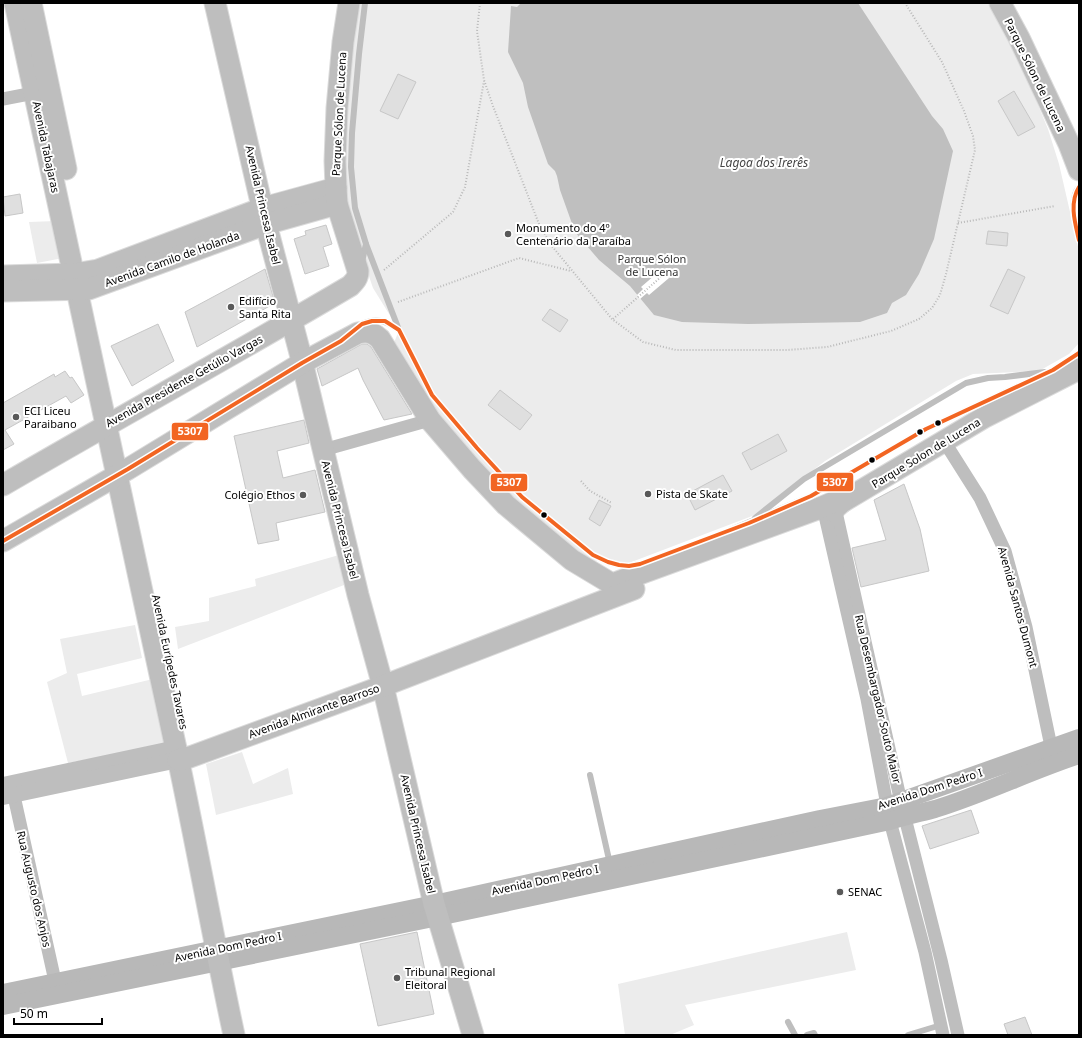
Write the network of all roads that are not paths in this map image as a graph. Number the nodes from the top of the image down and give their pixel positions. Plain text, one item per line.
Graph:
1 (15, 3) edge
2 (31, 3) edge
3 (215, 3) edge
4 (349, 3) edge
5 (365, 3) edge
6 (1000, 3) edge
7 (34, 94) junction
8 (3, 99) edge
9 (1079, 170) edge
10 (1079, 188) edge
11 (344, 202) junction
12 (265, 216) junction
13 (1079, 240) edge
14 (366, 244) junction
15 (358, 271) junction
16 (3, 276) edge
17 (82, 281) junction
18 (3, 290) edge
19 (291, 321) junction
20 (399, 330) junction
21 (341, 341) junction
22 (302, 363) junction
23 (1078, 366) edge
24 (1053, 370) junction
25 (430, 420) junction
26 (112, 422) junction
27 (944, 441) junction
28 (323, 450) junction
29 (122, 472) junction
30 (3, 485) edge
31 (832, 507) junction
32 (749, 523) junction
33 (3, 541) edge
34 (614, 590) junction
35 (381, 680) junction
36 (1079, 738) edge
37 (183, 753) junction
38 (1052, 755) junction
39 (1079, 755) edge
40 (590, 775) dead end
41 (8, 790) edge
42 (895, 811) junction
43 (610, 865) junction
44 (436, 910) junction
45 (223, 954) junction
46 (56, 988) junction
47 (3, 993) edge
48 (3, 1006) edge
49 (788, 1022) dead end
50 (942, 1030) edge
51 (234, 1035) edge
52 (248, 1035) edge
53 (473, 1035) edge
54 (795, 1035) edge
55 (807, 1035) edge
56 (815, 1035) edge
57 (908, 1035) edge
58 (958, 1035) edge

1 - 7 main road, Avenida Tabajaras
2 - 17 main road, Avenida Tabajaras
3 - 12 main road, Avenida Princesa Isabel
4 - 11 main road, Parque Sólon de Lucena
5 - 11 lane
6 - 9 main road, Parque Sólon de Lucena
7 - 8 street
7 - 17 main road, Avenida Tabajaras
10 - 13 lane
11 - 12 main road, Avenida Camilo de Holanda
11 - 14 lane
11 - 15 main road, Parque Sólon de Lucena
12 - 17 main road, Avenida Camilo de Holanda
12 - 19 main road, Avenida Princesa Isabel
14 - 15 lane
14 - 20 lane
15 - 19 main road, Avenida Presidente Getúlio Vargas
16 - 17 main road, Avenida Camilo de Holanda
17 - 18 main road, Avenida Camilo de Holanda
17 - 26 main road, Avenida Eurípedes Tavares
19 - 22 main road, Avenida Princesa Isabel
19 - 26 main road, Avenida Presidente Getúlio Vargas
20 - 21 lane
20 - 32 lane
21 - 22 main road
21 - 25 main road
22 - 28 main road, Avenida Princesa Isabel
22 - 29 main road
23 - 24 lane
23 - 27 main road, Parque Solon de Lucena
24 - 32 lane
24 - 32 lane
25 - 28 street
25 - 34 main road
26 - 29 main road, Avenida Eurípedes Tavares
26 - 30 main road, Avenida Presidente Getúlio Vargas
27 - 31 main road, Parque Solon de Lucena
27 - 38 street, Avenida Santos Dumont
28 - 35 main road, Avenida Princesa Isabel
29 - 33 main road
29 - 37 main road, Avenida Eurípedes Tavares
31 - 34 main road
31 - 42 street, Rua Desembargador Souto Maior
34 - 35 main road, Avenida Almirante Barroso
35 - 37 main road, Avenida Almirante Barroso
35 - 44 main road, Avenida Princesa Isabel
36 - 38 main road, Avenida Dom Pedro I
37 - 41 street, Avenida Almirante Barroso
37 - 45 main road, Avenida Eurípedes Tavares
38 - 39 main road, Avenida Dom Pedro I
38 - 42 main road, Avenida Dom Pedro I
40 - 43 lane
41 - 46 street, Rua Augusto dos Anjos
42 - 43 main road, Avenida Dom Pedro I
42 - 44 main road, Avenida Dom Pedro I
42 - 50 street, Rua Desembargador Souto Maior
42 - 58 street, Rua Desembargador Souto Maior
43 - 44 main road, Avenida Dom Pedro I
44 - 45 main road, Avenida Dom Pedro I
44 - 53 main road, Avenida Princesa Isabel
45 - 46 main road, Avenida Dom Pedro I
45 - 51 main road, Avenida Eurípedes Tavares
45 - 52 main road, Avenida Eurípedes Tavares
46 - 47 main road, Avenida Dom Pedro I
46 - 48 main road, Avenida Dom Pedro I
49 - 54 lane
50 - 57 lane
55 - 56 lane

